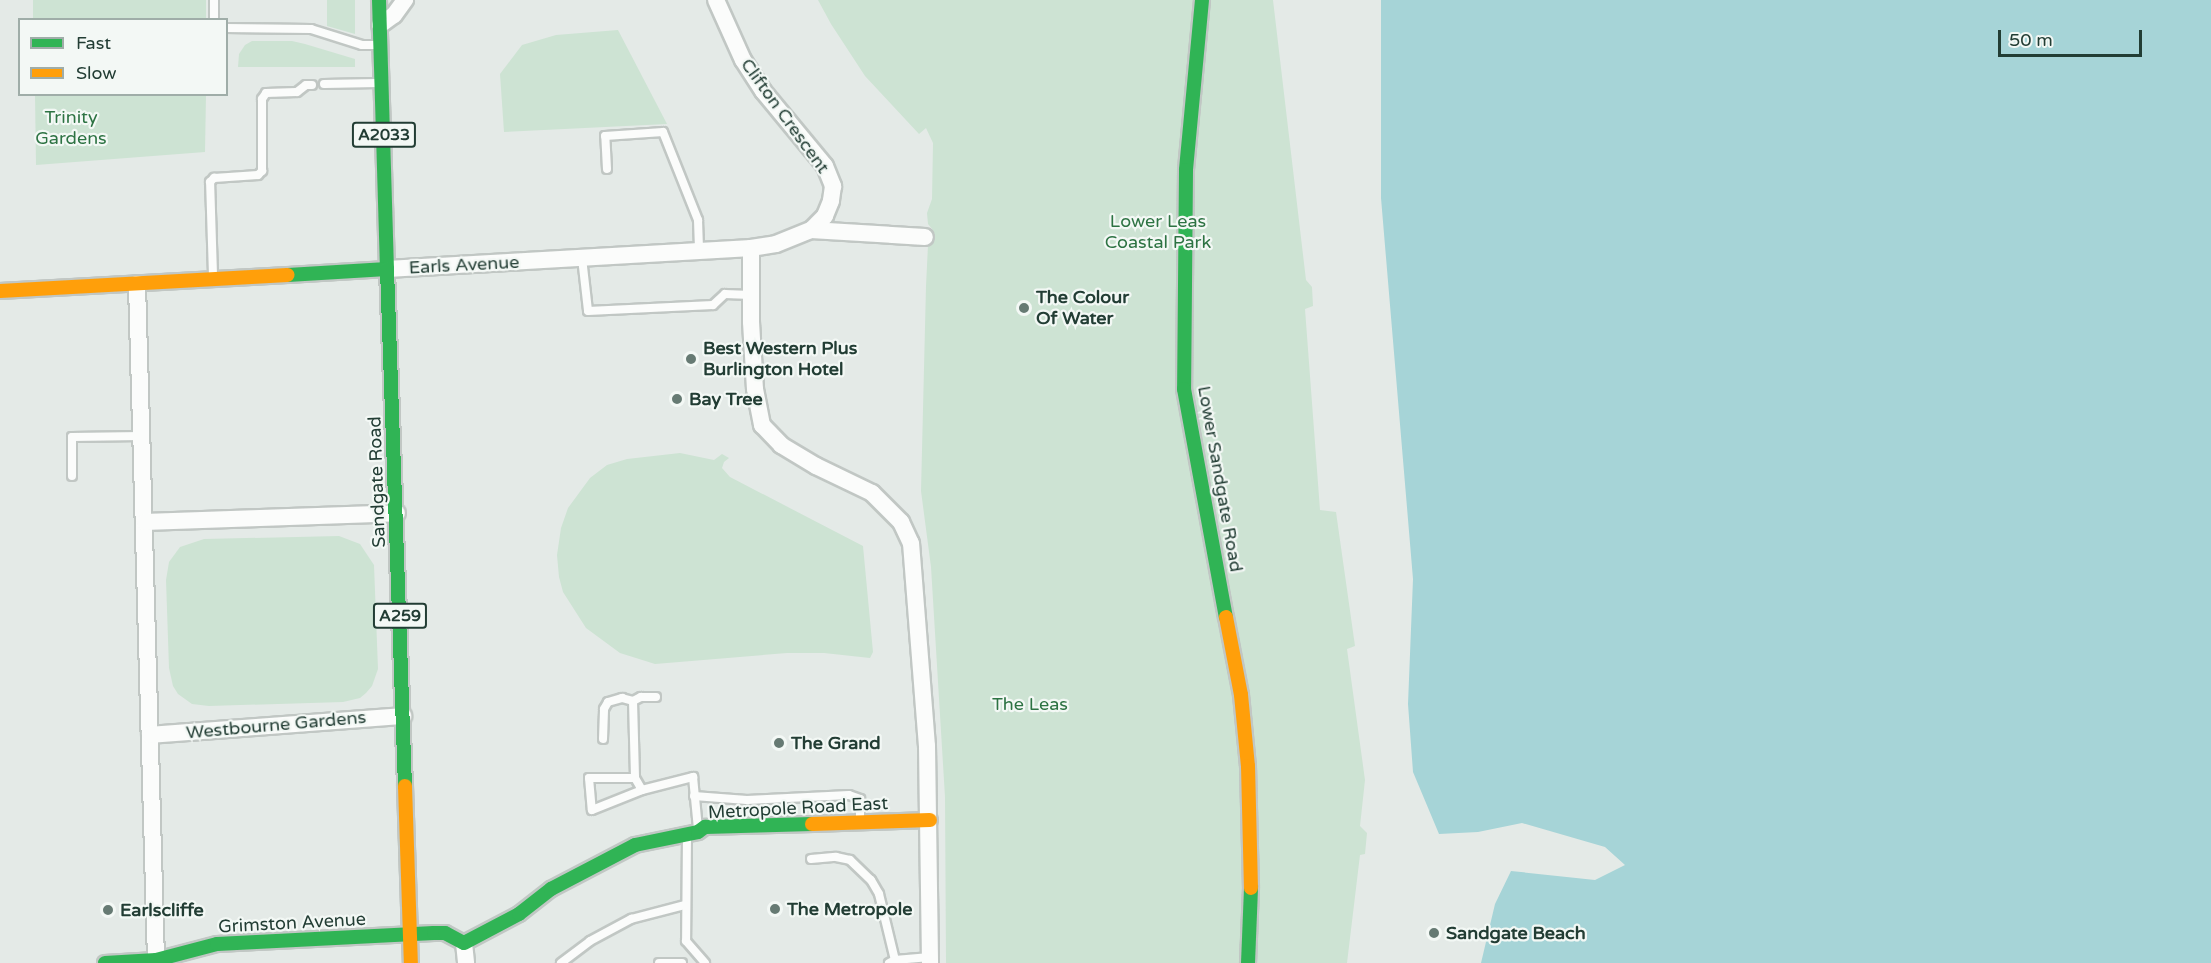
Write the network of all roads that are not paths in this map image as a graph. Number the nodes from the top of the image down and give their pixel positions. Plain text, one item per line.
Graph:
1 (214, 0) edge
2 (380, 0) edge
3 (405, 0) edge
4 (716, 0) edge
5 (1202, 0) edge
6 (214, 18) edge
7 (380, 25) junction
8 (228, 28) edge
9 (381, 45) junction
10 (382, 83) junction
11 (324, 84) dead end
12 (312, 85) dead end
13 (607, 169) dead end
14 (811, 230) junction
15 (925, 237) dead end
16 (752, 248) junction
17 (699, 251) junction
18 (582, 258) junction
19 (387, 269) junction
20 (213, 279) junction
21 (137, 284) junction
22 (0, 291) edge
23 (751, 295) junction
24 (141, 436) junction
25 (72, 476) dead end
26 (397, 513) junction
27 (145, 522) junction
28 (656, 697) dead end
29 (633, 701) junction
30 (403, 716) junction
31 (150, 735) junction
32 (603, 739) dead end
33 (635, 778) junction
34 (642, 790) junction
35 (694, 796) junction
36 (860, 820) junction
37 (930, 820) junction
38 (692, 832) junction
39 (811, 859) dead end
40 (685, 905) junction
41 (410, 934) junction
42 (464, 943) junction
43 (156, 960) junction
44 (930, 960) edge
45 (892, 961) edge
46 (105, 963) edge
47 (411, 963) edge
48 (467, 963) edge
49 (561, 963) edge
50 (658, 963) edge
51 (681, 963) edge
52 (705, 963) edge
53 (1248, 963) edge

1 - 6 lane
2 - 7 main road, Sandgate Road / A2033
3 - 7 street
4 - 14 street, Clifton Crescent
5 - 53 main road, Lower Sandgate Road
7 - 9 main road, Sandgate Road / A2033
8 - 9 lane
9 - 10 main road, Sandgate Road / A2033
10 - 11 lane
10 - 19 main road, Sandgate Road / A2033
12 - 20 lane
13 - 17 lane
14 - 15 street, Earls Avenue
14 - 16 street, Earls Avenue
16 - 17 street, Earls Avenue
16 - 23 street
17 - 18 street, Earls Avenue
18 - 19 street, Earls Avenue
18 - 23 lane
19 - 20 main road, Earls Avenue
19 - 26 main road, Sandgate Road / A259
20 - 21 main road, Earls Avenue
21 - 22 main road, Earls Avenue
21 - 24 street
23 - 37 street
24 - 25 lane
24 - 27 street
26 - 27 street
26 - 30 main road, Sandgate Road / A259
27 - 31 street
28 - 29 lane
29 - 32 lane
29 - 33 lane
30 - 31 street, Westbourne Gardens
30 - 41 main road, Sandgate Road / A259
31 - 43 street
33 - 34 lane
33 - 34 lane
34 - 35 lane
35 - 36 lane
35 - 38 lane
36 - 37 main road, Metropole Road East
36 - 38 main road, Metropole Road East
37 - 44 street
38 - 40 lane
38 - 42 main road, Metropole Road East
39 - 45 lane
40 - 49 lane
40 - 52 lane
41 - 42 main road
41 - 43 main road, Grimston Avenue
41 - 47 main road, Sandgate Road / A259
42 - 48 street
43 - 46 main road, Grimston Avenue
44 - 45 lane
50 - 51 lane

